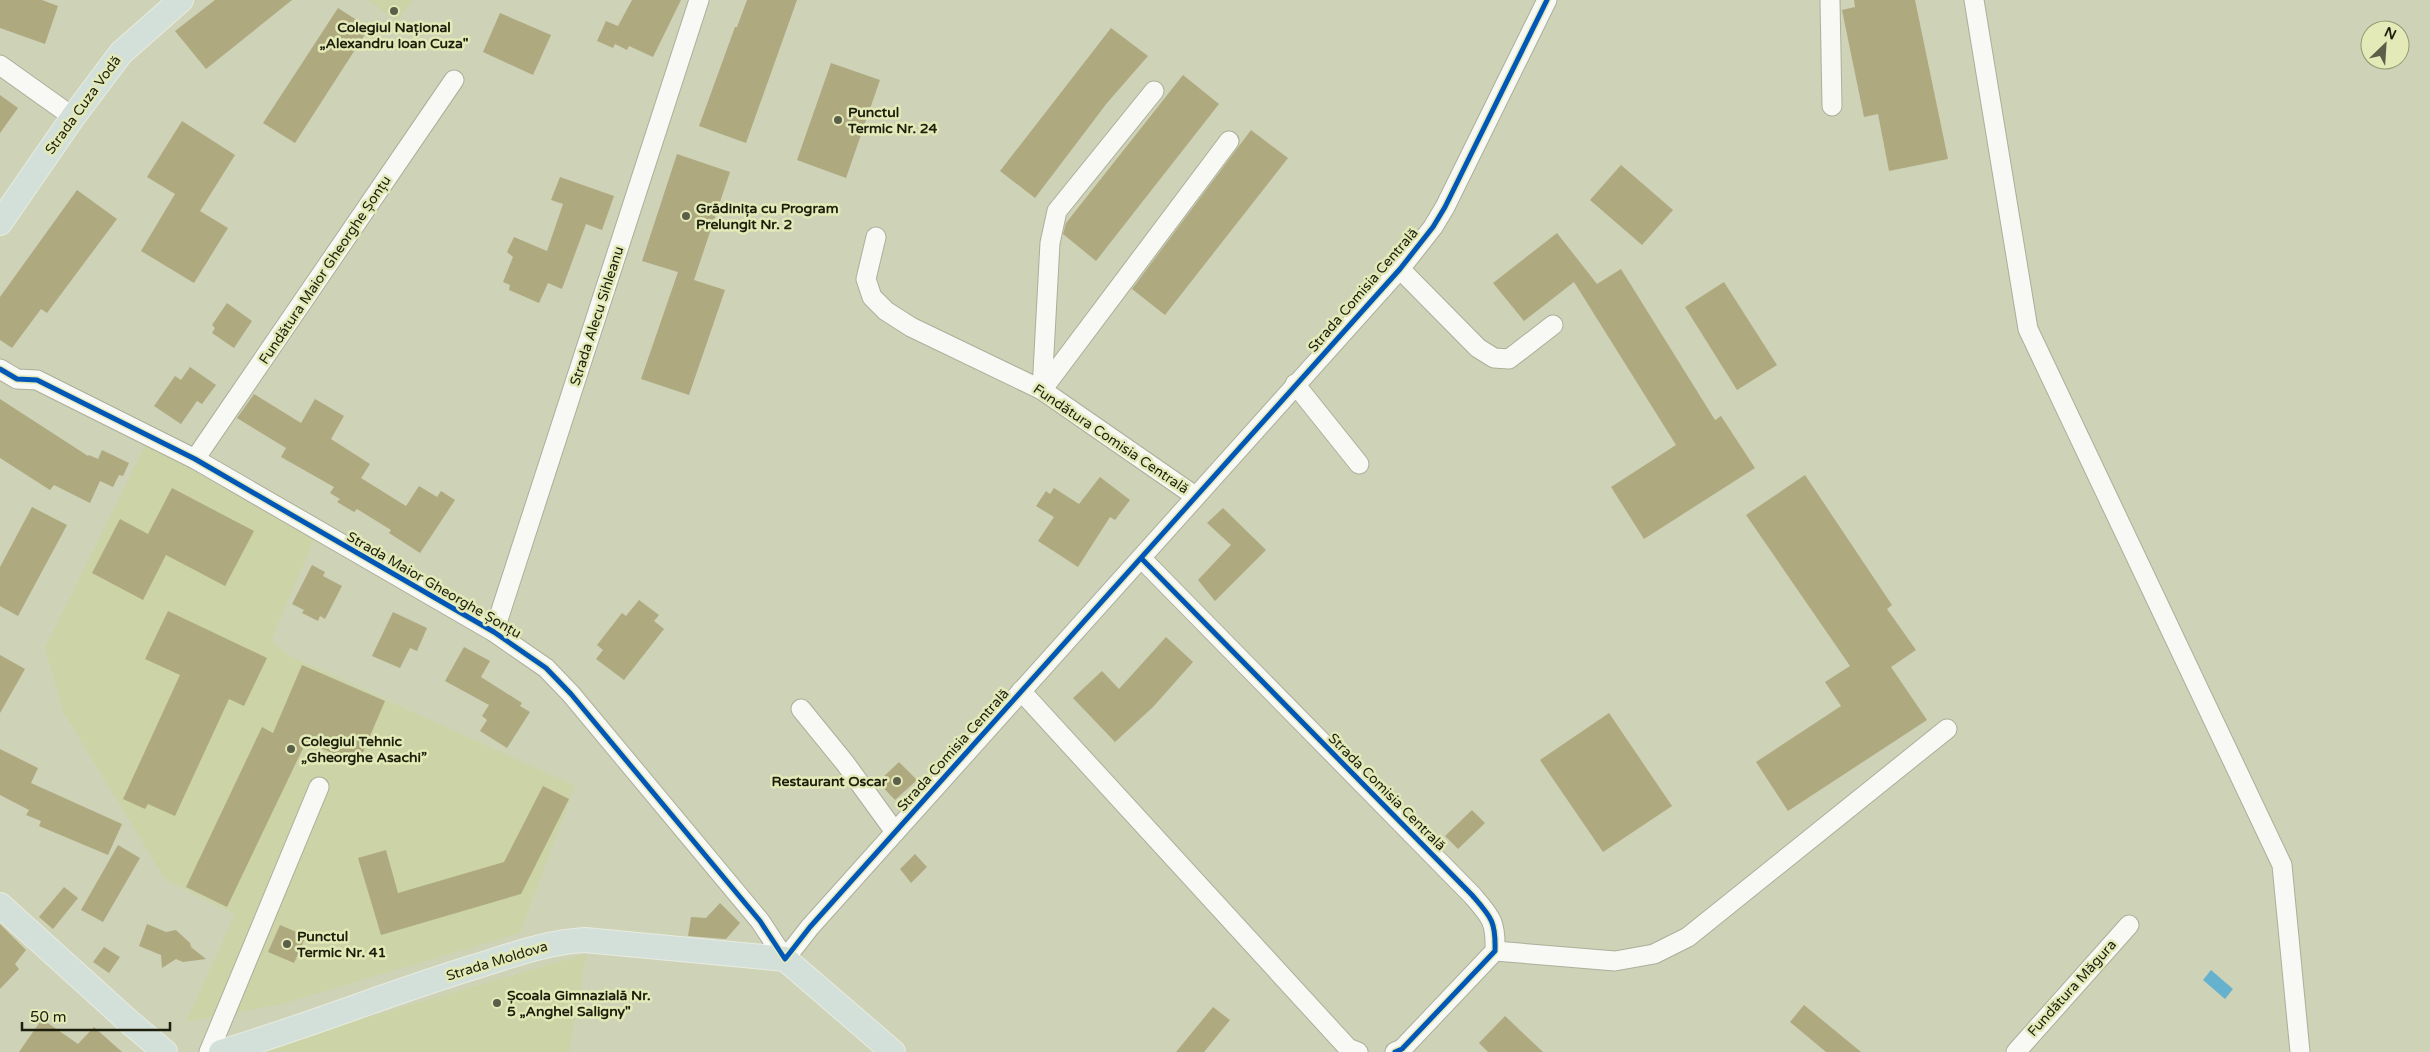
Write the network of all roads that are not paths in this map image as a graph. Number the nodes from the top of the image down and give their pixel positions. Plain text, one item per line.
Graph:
1 (181, 0) edge
2 (699, 0) edge
3 (1830, 0) edge
4 (1974, 0) edge
5 (1543, 1) edge
6 (0, 65) edge
7 (454, 80) dead end
8 (1154, 91) dead end
9 (1832, 106) dead end
10 (73, 117) junction
11 (1229, 141) dead end
12 (0, 223) edge
13 (876, 237) dead end
14 (1400, 269) junction
15 (1553, 326) dead end
16 (0, 369) edge
17 (1295, 384) junction
18 (1042, 390) junction
19 (195, 460) junction
20 (1359, 464) dead end
21 (1195, 496) junction
22 (1142, 559) junction
23 (494, 632) junction
24 (1021, 692) junction
25 (801, 709) dead end
26 (1947, 729) dead end
27 (319, 787) dead end
28 (895, 832) junction
29 (0, 904) edge
30 (2129, 925) dead end
31 (1495, 951) junction
32 (785, 959) junction
33 (166, 1052) edge
34 (209, 1052) edge
35 (221, 1052) edge
36 (893, 1052) edge
37 (1358, 1052) edge
38 (1395, 1052) edge
39 (2016, 1052) edge
40 (2300, 1052) edge

1 - 10 main road, Strada Cuza Vodă
2 - 23 street, Strada Alecu Sihleanu
3 - 9 street
4 - 40 street
5 - 14 street, Strada Comisia Centrală
6 - 10 street
7 - 19 street, Fundătura Maior Gheorghe Șonțu
8 - 18 street
10 - 12 main road, Strada Cuza Vodă
11 - 18 street
13 - 18 street, Fundătura Comisia Centrală
14 - 15 street
14 - 17 street, Strada Comisia Centrală
16 - 19 street, Strada Maior Gheorghe Șonțu
17 - 20 street
17 - 21 street, Strada Comisia Centrală
18 - 21 street, Fundătura Comisia Centrală
19 - 23 street, Strada Maior Gheorghe Șonțu
21 - 22 street, Strada Comisia Centrală
22 - 24 street, Strada Comisia Centrală
22 - 31 street, Strada Comisia Centrală
23 - 32 street, Strada Maior Gheorghe Șonțu
24 - 28 street, Strada Comisia Centrală
24 - 37 street, Strada Comisia Centrală
25 - 28 street
26 - 31 street
27 - 34 street
28 - 32 street, Strada Comisia Centrală
29 - 33 main road
30 - 39 street, Fundătura Măgura
31 - 38 street
32 - 35 main road, Strada Moldova
32 - 36 main road

